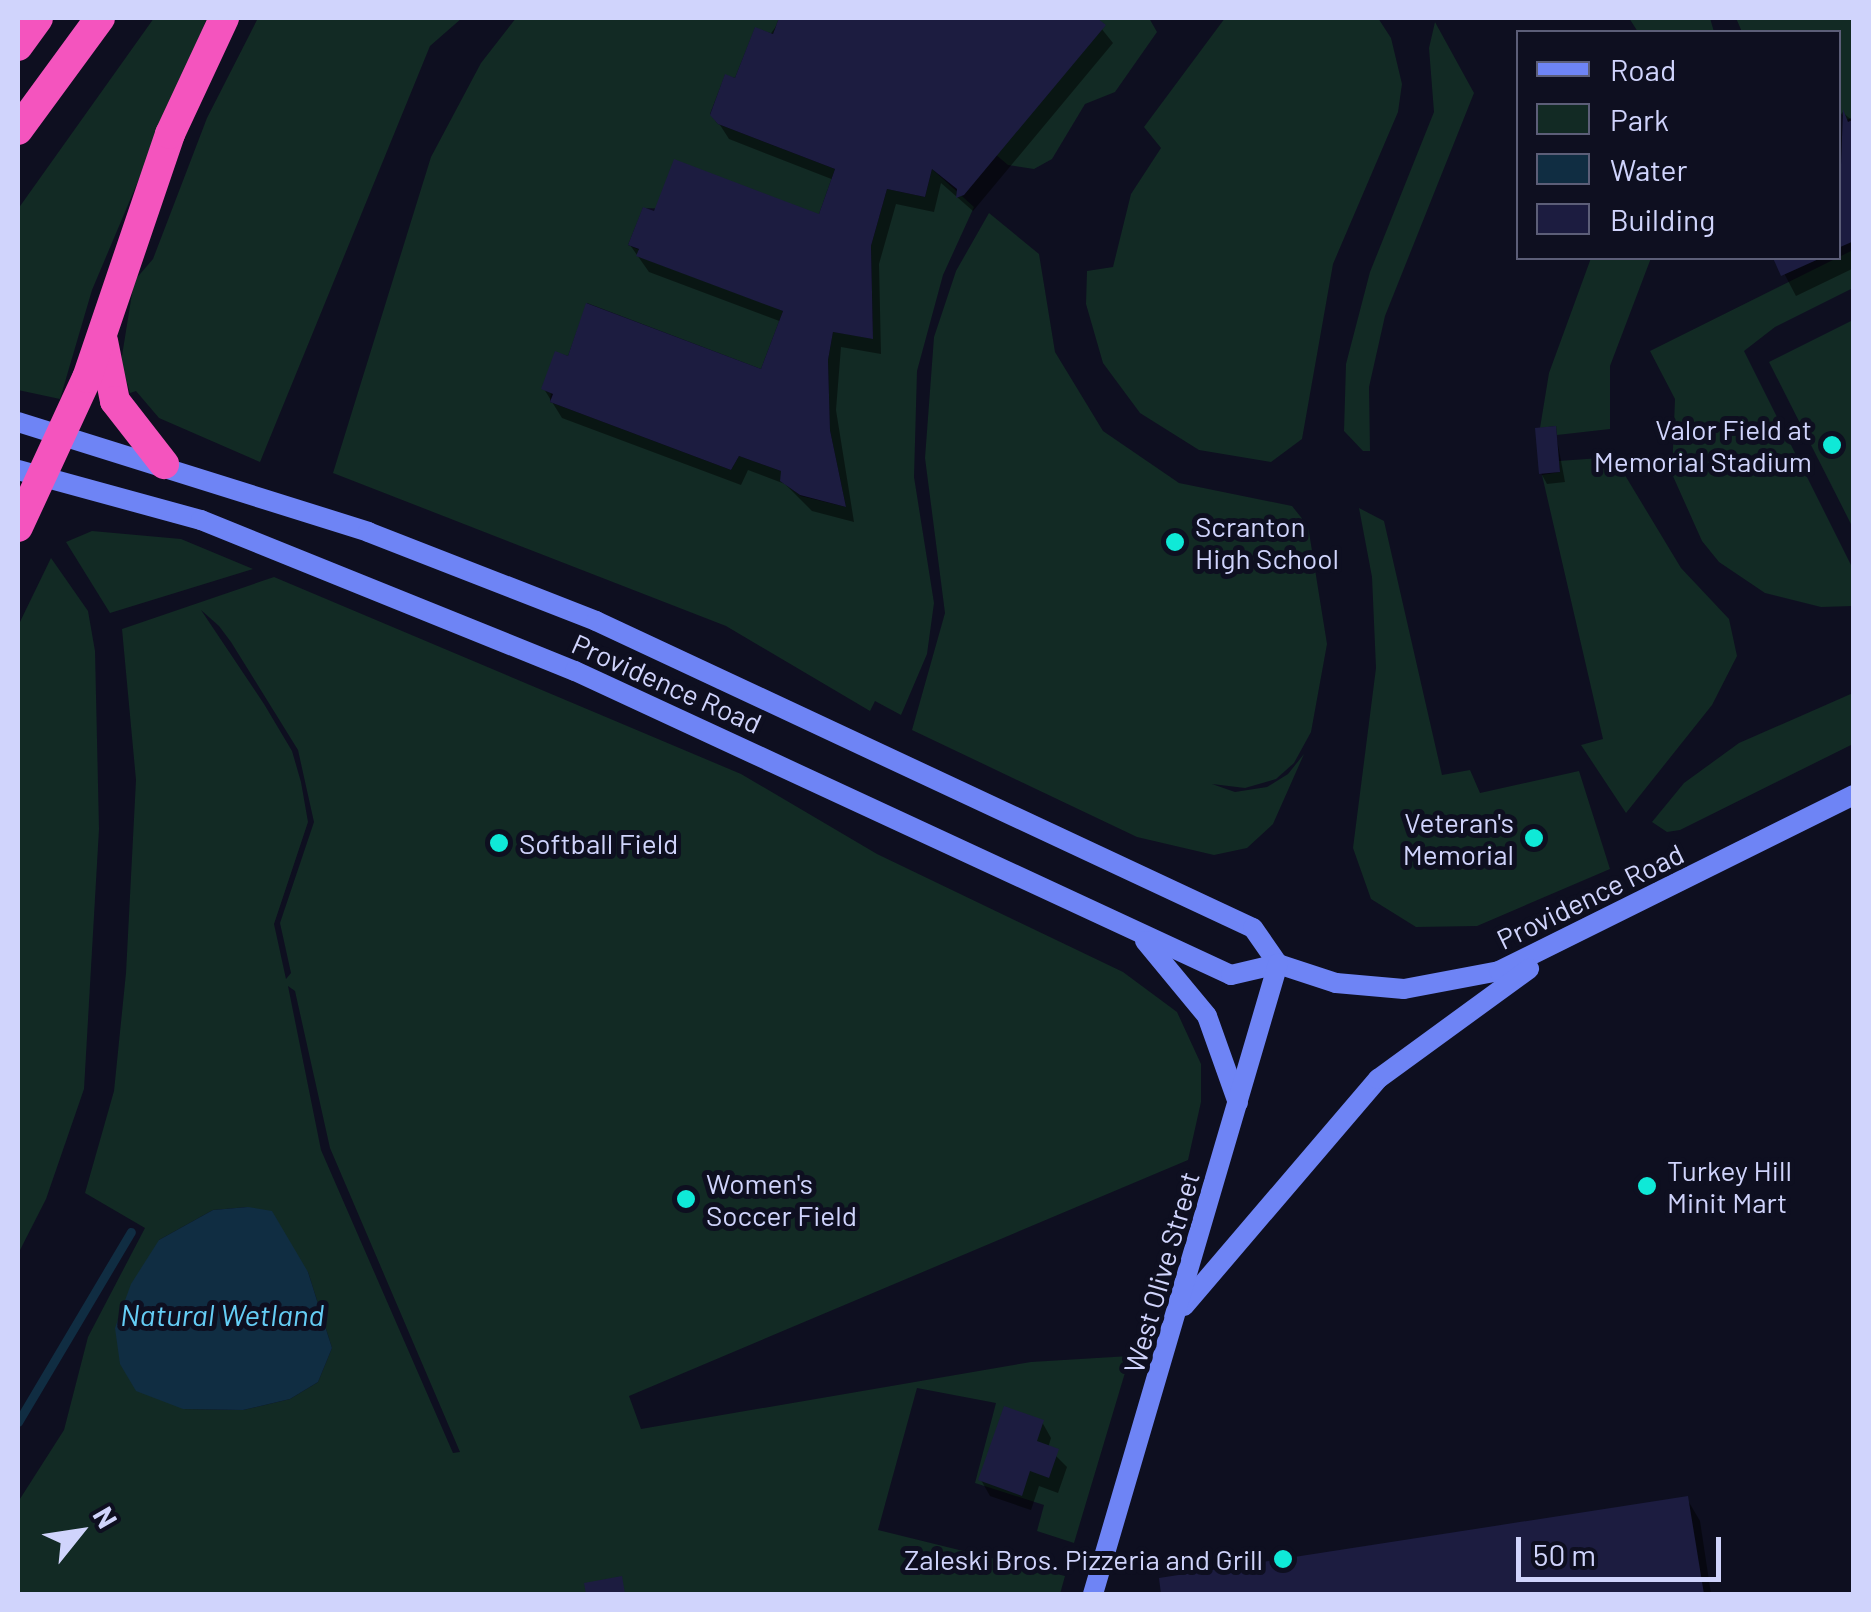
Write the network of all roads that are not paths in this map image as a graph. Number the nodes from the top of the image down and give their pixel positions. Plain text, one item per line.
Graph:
1 (38, 18) edge
2 (100, 18) edge
3 (224, 18) edge
4 (18, 46) edge
5 (18, 130) edge
6 (102, 332) junction
7 (18, 422) edge
8 (62, 434) junction
9 (164, 464) junction
10 (30, 473) edge
11 (18, 528) edge
12 (1854, 795) edge
13 (1136, 932) junction
14 (1564, 944) junction
15 (1278, 964) junction
16 (1238, 1103) junction
17 (1179, 1312) junction
18 (1093, 1594) edge

1 - 4 highway
2 - 5 highway
3 - 6 highway
6 - 8 highway
6 - 9 highway
7 - 8 main road, Providence Road
8 - 9 main road, Providence Road
8 - 10 highway
9 - 15 main road, Providence Road
10 - 11 highway
10 - 13 main road, Providence Road
12 - 14 main road, Providence Road
13 - 15 main road, Providence Road
13 - 16 main road
14 - 15 main road, Providence Road
14 - 17 main road
15 - 16 main road, West Olive Street
16 - 17 main road, West Olive Street
17 - 18 main road, West Olive Street

